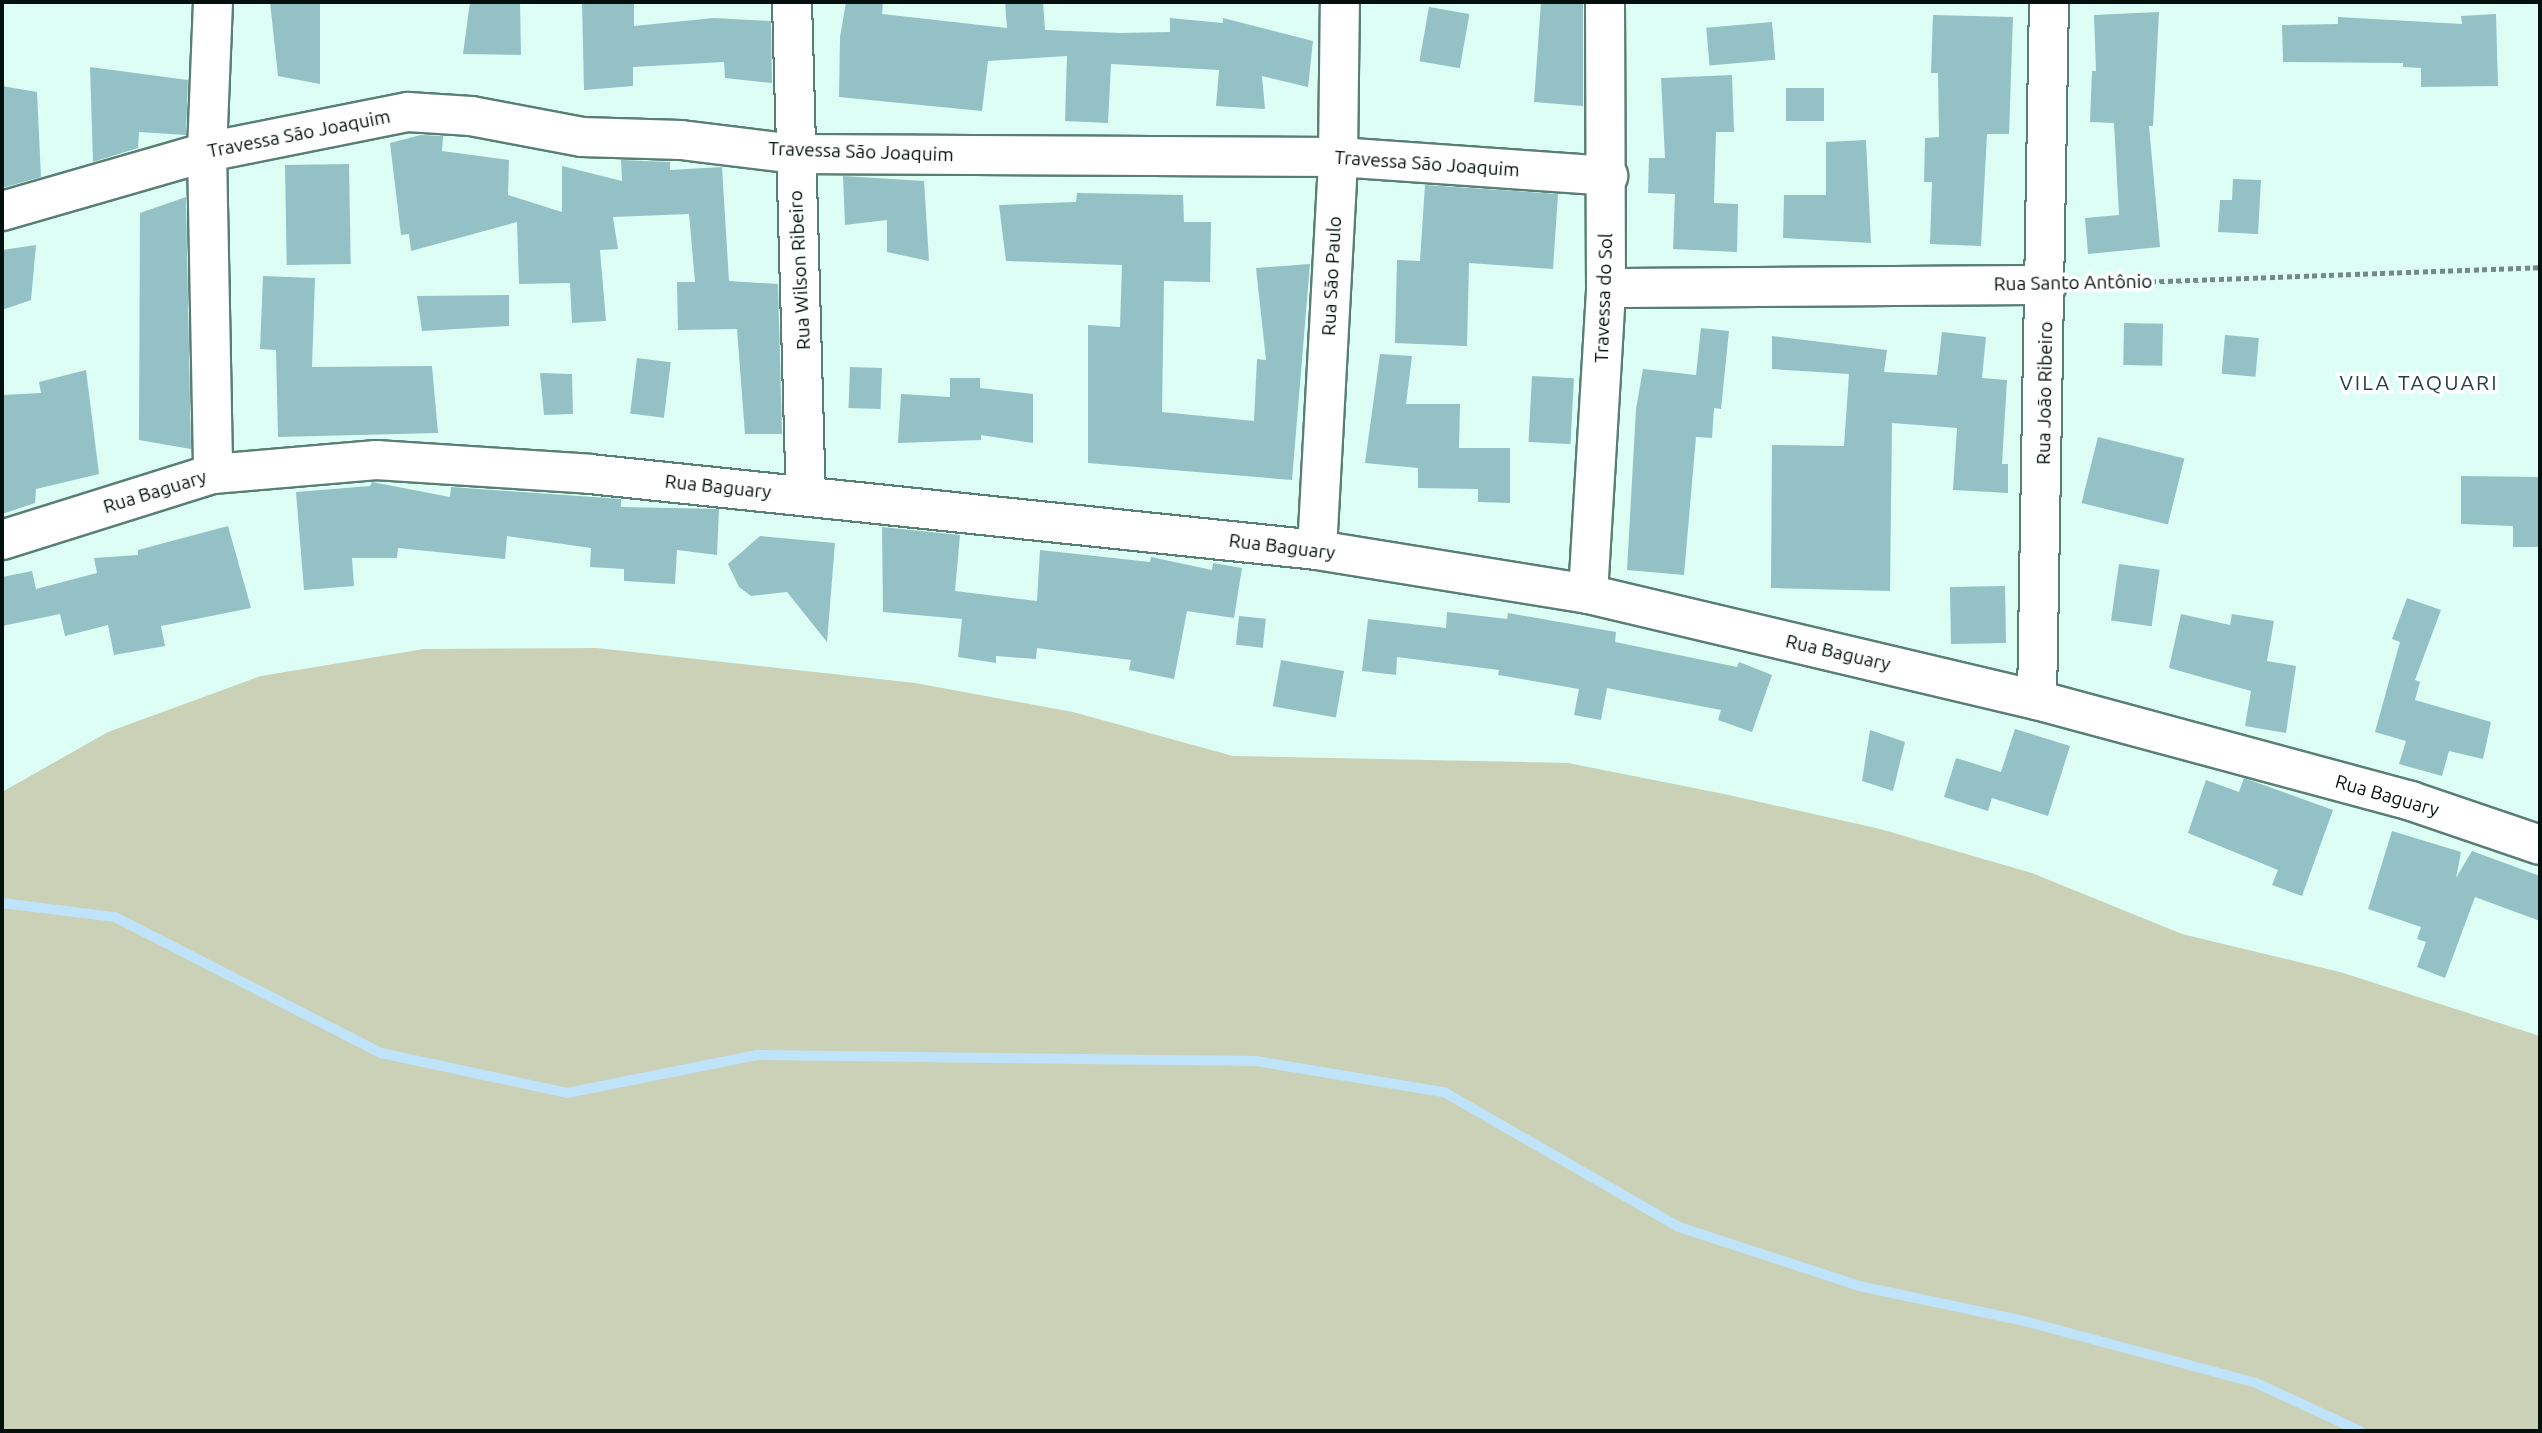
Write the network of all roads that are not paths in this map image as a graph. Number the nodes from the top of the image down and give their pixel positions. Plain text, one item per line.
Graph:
1 (213, 2) edge
2 (792, 2) edge
3 (1340, 2) edge
4 (1605, 2) edge
5 (2049, 2) edge
6 (207, 152) junction
7 (795, 154) junction
8 (1338, 157) junction
9 (1608, 176) junction
10 (2, 211) edge
11 (2048, 285) junction
12 (1606, 288) junction
13 (213, 474) junction
14 (806, 496) junction
15 (2, 540) edge
16 (1317, 550) junction
17 (1588, 594) junction
18 (2038, 700) junction
19 (2540, 845) edge

1 - 6 street
2 - 7 street, Rua Wilson Ribeiro
3 - 8 street, Rua São Paulo
4 - 9 street, Travessa do Sol
5 - 11 street, Rua João Ribeiro
6 - 7 street, Travessa São Joaquim
6 - 10 street, Travessa São Joaquim
6 - 13 street
7 - 8 street, Travessa São Joaquim
7 - 14 street, Rua Wilson Ribeiro
8 - 9 street, Travessa São Joaquim
8 - 16 street, Rua São Paulo
9 - 12 street, Travessa do Sol
11 - 12 street, Rua Santo Antônio
11 - 18 street, Rua João Ribeiro
12 - 17 street, Travessa do Sol
13 - 14 street, Rua Baguary
13 - 15 street, Rua Baguary
14 - 16 street, Rua Baguary
16 - 17 street, Rua Baguary
17 - 18 street, Rua Baguary
18 - 19 street, Rua Baguary

